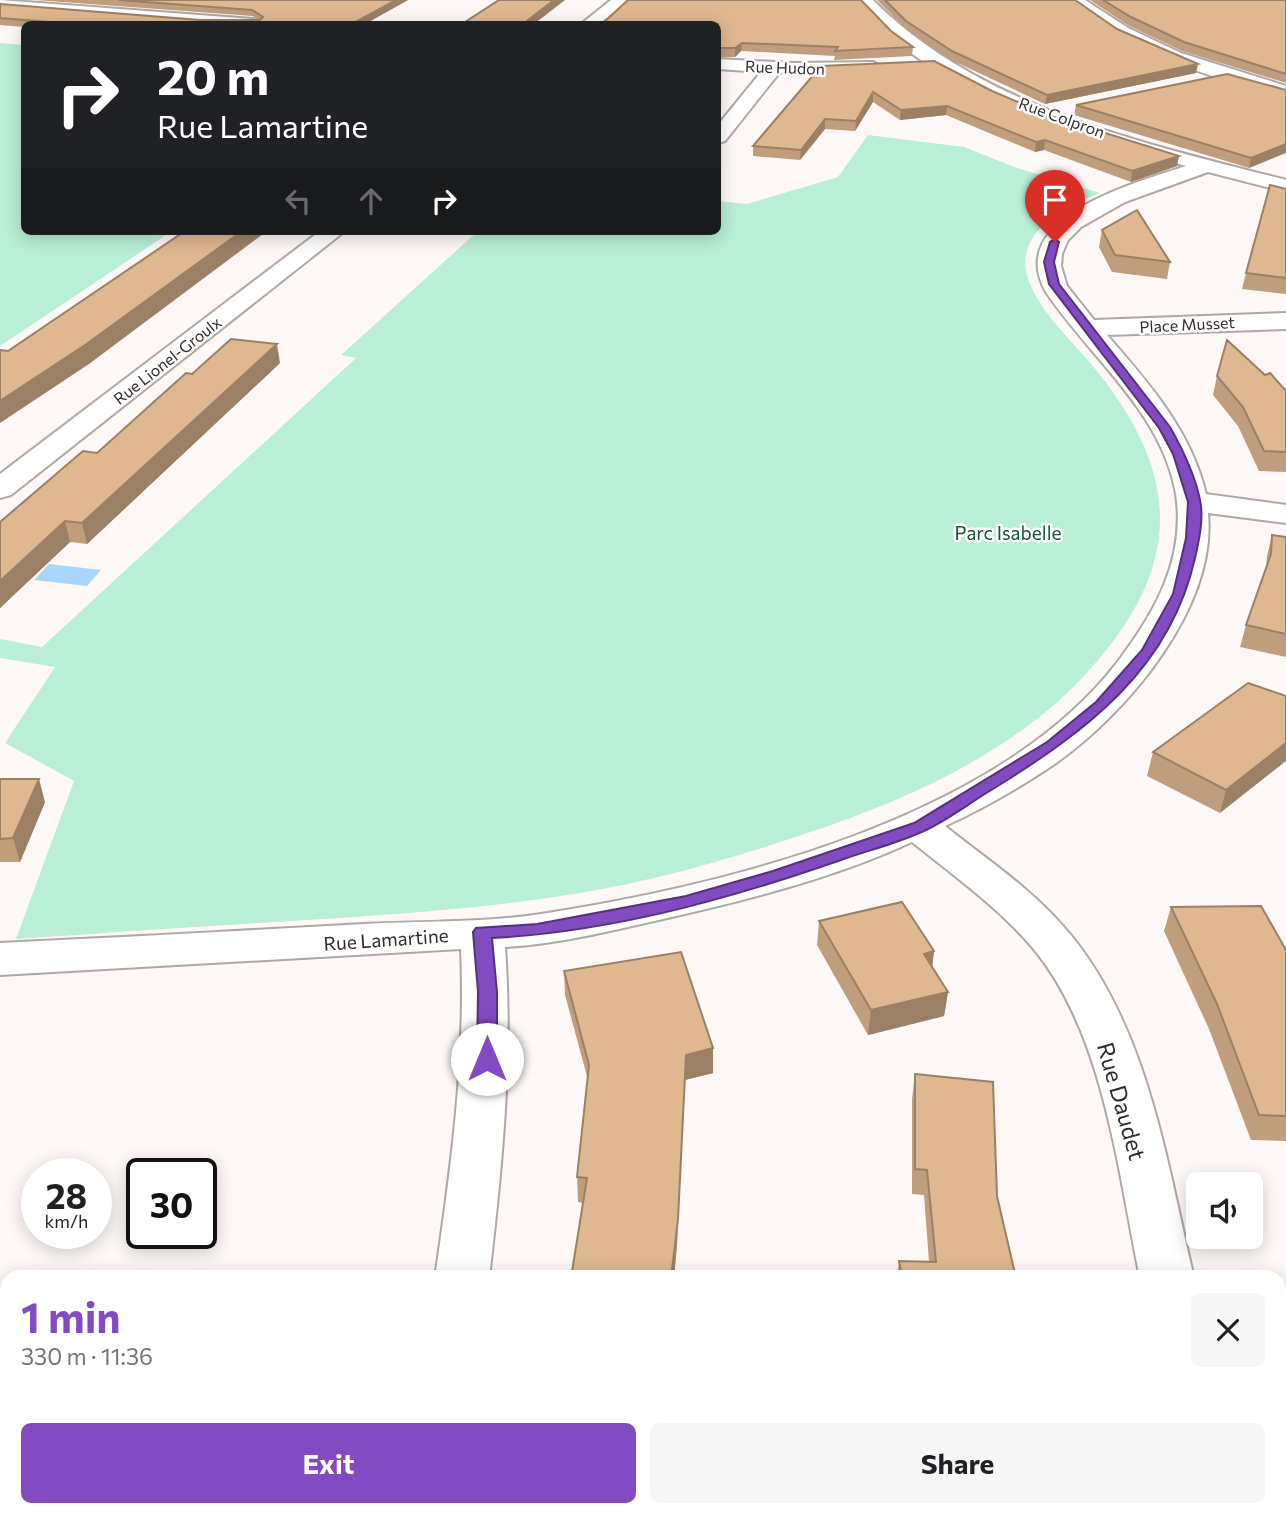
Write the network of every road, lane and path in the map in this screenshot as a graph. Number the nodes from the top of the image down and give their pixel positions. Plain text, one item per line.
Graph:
1 (139, 0) edge
2 (621, 0) edge
3 (864, 0) edge
4 (1075, 0) edge
5 (0, 3) edge
6 (110, 13) junction
7 (214, 21) edge
8 (593, 21) edge
9 (936, 62) junction
10 (721, 64) edge
11 (773, 68) junction
12 (1226, 75) junction
13 (1187, 83) edge
14 (1286, 92) edge
15 (1073, 106) edge
16 (1046, 112) junction
17 (721, 133) edge
18 (1208, 165) junction
19 (1286, 186) edge
20 (329, 235) edge
21 (1286, 321) edge
22 (1087, 328) junction
23 (0, 489) edge
24 (1195, 502) junction
25 (1286, 514) edge
26 (920, 827) junction
27 (482, 932) junction
28 (0, 959) edge
29 (463, 1270) edge
30 (1165, 1270) edge

1 - 6 street
2 - 8 street
3 - 9 street, Rue Colpron
4 - 12 street
5 - 6 street
6 - 7 street
9 - 11 street, Rue Hudon
9 - 16 street, Rue Colpron
10 - 11 street, Rue Hudon
11 - 17 street
12 - 13 street
12 - 14 street
15 - 16 street
16 - 18 street, Rue Colpron
18 - 19 street, Rue Colpron
18 - 22 street, Rue Lamartine
20 - 23 street, Rue Lionel-Groulx
21 - 22 street, Place Musset
22 - 24 street, Rue Lamartine
24 - 25 street
24 - 26 street, Rue Lamartine
26 - 27 street, Rue Lamartine
26 - 30 street, Rue Daudet
27 - 28 street, Rue Lamartine
27 - 29 street

